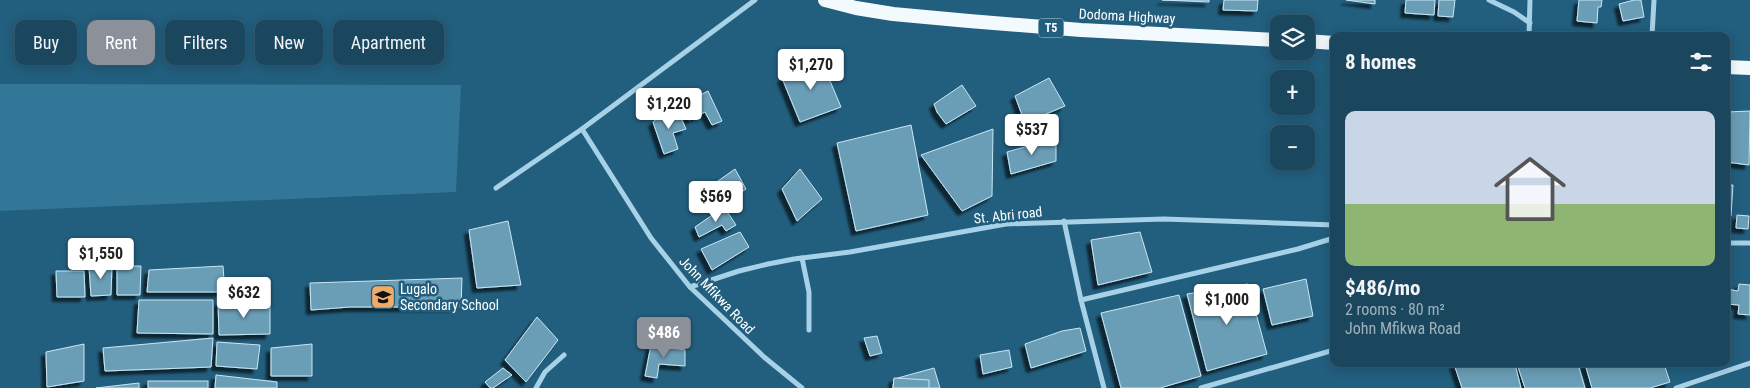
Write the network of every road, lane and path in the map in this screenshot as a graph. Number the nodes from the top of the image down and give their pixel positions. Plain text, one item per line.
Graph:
1 (755, 0) edge
2 (825, 0) edge
3 (1489, 0) edge
4 (1530, 0) edge
5 (1654, 0) edge
6 (1530, 23) junction
7 (1529, 32) edge
8 (1652, 32) edge
9 (1270, 40) edge
10 (1315, 42) edge
11 (1330, 43) edge
12 (1730, 67) edge
13 (1750, 68) edge
14 (582, 129) junction
15 (496, 188) dead end
16 (1064, 221) junction
17 (1330, 225) edge
18 (1330, 239) edge
19 (1730, 243) edge
20 (1750, 243) edge
21 (802, 258) junction
22 (690, 287) junction
23 (1081, 300) junction
24 (809, 330) dead end
25 (1330, 351) edge
26 (564, 354) dead end
27 (1750, 363) edge
28 (536, 388) edge
29 (802, 388) edge
30 (1104, 388) edge
31 (1201, 388) edge
32 (1676, 388) edge

1 - 14 street
2 - 9 highway, Dodoma Highway / T5
3 - 6 street
4 - 6 street
5 - 8 street
6 - 7 street
10 - 11 highway
12 - 13 highway
14 - 15 street
14 - 22 street, John Mfikwa Road
16 - 17 street, St. Abri road
16 - 21 street, St. Abri road
16 - 23 street
18 - 23 street
19 - 20 street
21 - 22 street, St. Abri road
21 - 24 street
22 - 29 street, John Mfikwa Road
23 - 30 street
25 - 31 street
26 - 28 street
27 - 32 street

